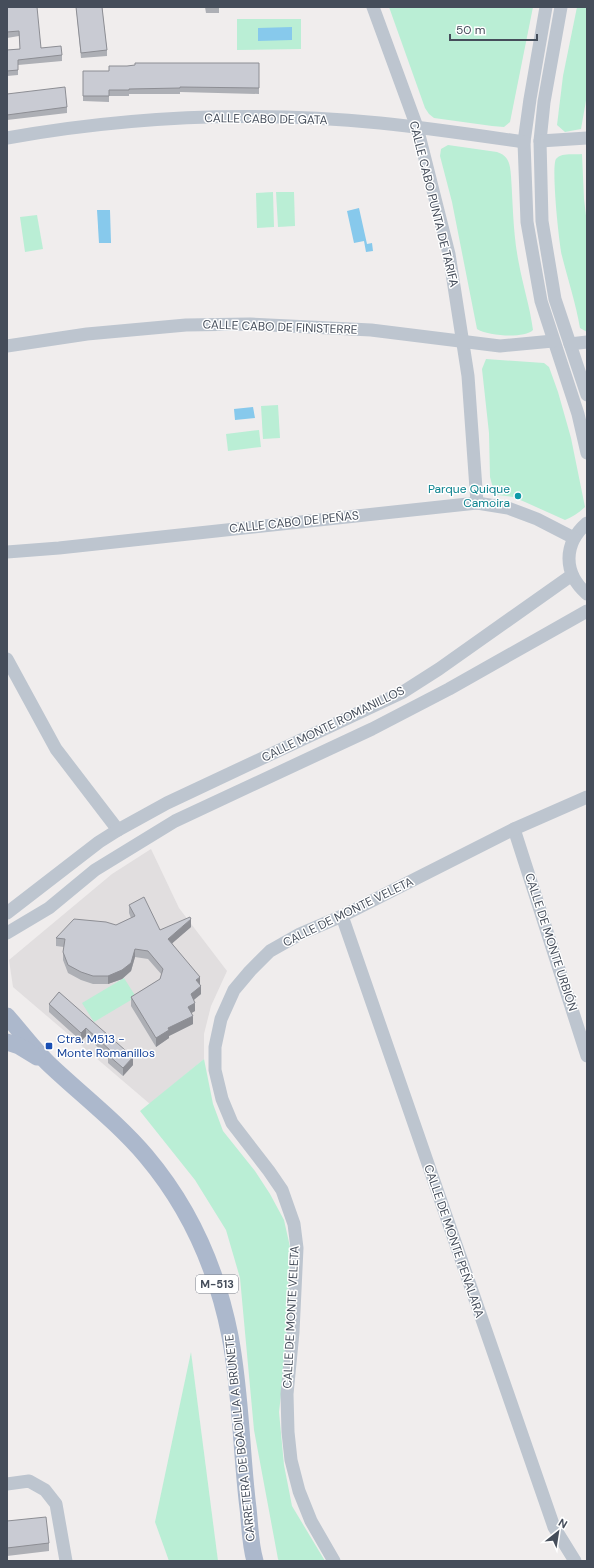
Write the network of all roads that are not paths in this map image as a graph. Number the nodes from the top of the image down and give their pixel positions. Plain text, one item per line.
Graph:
1 (373, 7) edge
2 (546, 7) edge
3 (561, 7) edge
4 (417, 127) junction
5 (7, 138) edge
6 (587, 138) edge
7 (540, 141) junction
8 (524, 142) junction
9 (463, 341) junction
10 (553, 341) junction
11 (587, 342) edge
12 (570, 344) junction
13 (7, 346) edge
14 (587, 396) edge
15 (587, 453) edge
16 (477, 503) junction
17 (587, 523) edge
18 (574, 538) junction
19 (7, 552) edge
20 (572, 575) junction
21 (587, 594) edge
22 (587, 611) edge
23 (7, 659) edge
24 (587, 797) edge
25 (149, 813) junction
26 (514, 829) junction
27 (118, 830) junction
28 (154, 833) junction
29 (83, 854) junction
30 (95, 870) junction
31 (7, 913) edge
32 (342, 916) junction
33 (7, 933) edge
34 (7, 1016) edge
35 (7, 1042) edge
36 (587, 1056) edge
37 (49, 1064) junction
38 (7, 1484) edge
39 (66, 1561) edge
40 (254, 1561) edge
41 (334, 1561) edge
42 (575, 1561) edge

1 - 4 street, CALLE CABO PUNTA DE TARIFA
2 - 8 street
3 - 7 street
4 - 5 street, CALLE CABO DE GATA
4 - 8 street, CALLE CABO DE GATA
4 - 9 street, CALLE CABO PUNTA DE TARIFA
6 - 7 street
7 - 12 street
8 - 10 street
9 - 10 street, CALLE CABO DE FINISTERRE
9 - 13 street, CALLE CABO DE FINISTERRE
9 - 16 street, CALLE CABO PUNTA DE TARIFA
10 - 15 street
11 - 12 street
12 - 14 street
16 - 18 street, CALLE CABO DE PEÑAS
16 - 19 street, CALLE CABO DE PEÑAS
17 - 18 street
18 - 20 street
20 - 21 street
20 - 25 street, CALLE MONTE ROMANILLOS
22 - 28 street, CALLE MONTE ROMANILLOS
23 - 27 street
24 - 26 street, CALLE DE MONTE VELETA
25 - 27 street, CALLE MONTE ROMANILLOS
25 - 28 street
26 - 32 street, CALLE DE MONTE VELETA
26 - 36 street, CALLE DE MONTE URBIÓN
27 - 29 street, CALLE MONTE ROMANILLOS
28 - 30 street, CALLE MONTE ROMANILLOS
29 - 30 street
29 - 31 street, CALLE MONTE ROMANILLOS
30 - 33 street, CALLE MONTE ROMANILLOS
32 - 41 street, CALLE DE MONTE VELETA
32 - 42 street, CALLE DE MONTE PEÑALARA
34 - 37 main road, CARRETERA DE BOADILLA A BRUNETE / M-513
35 - 37 main road, CARRETERA DE BOADILLA A BRUNETE / M-513
37 - 40 main road, CARRETERA DE BOADILLA A BRUNETE / M-513
38 - 39 street

